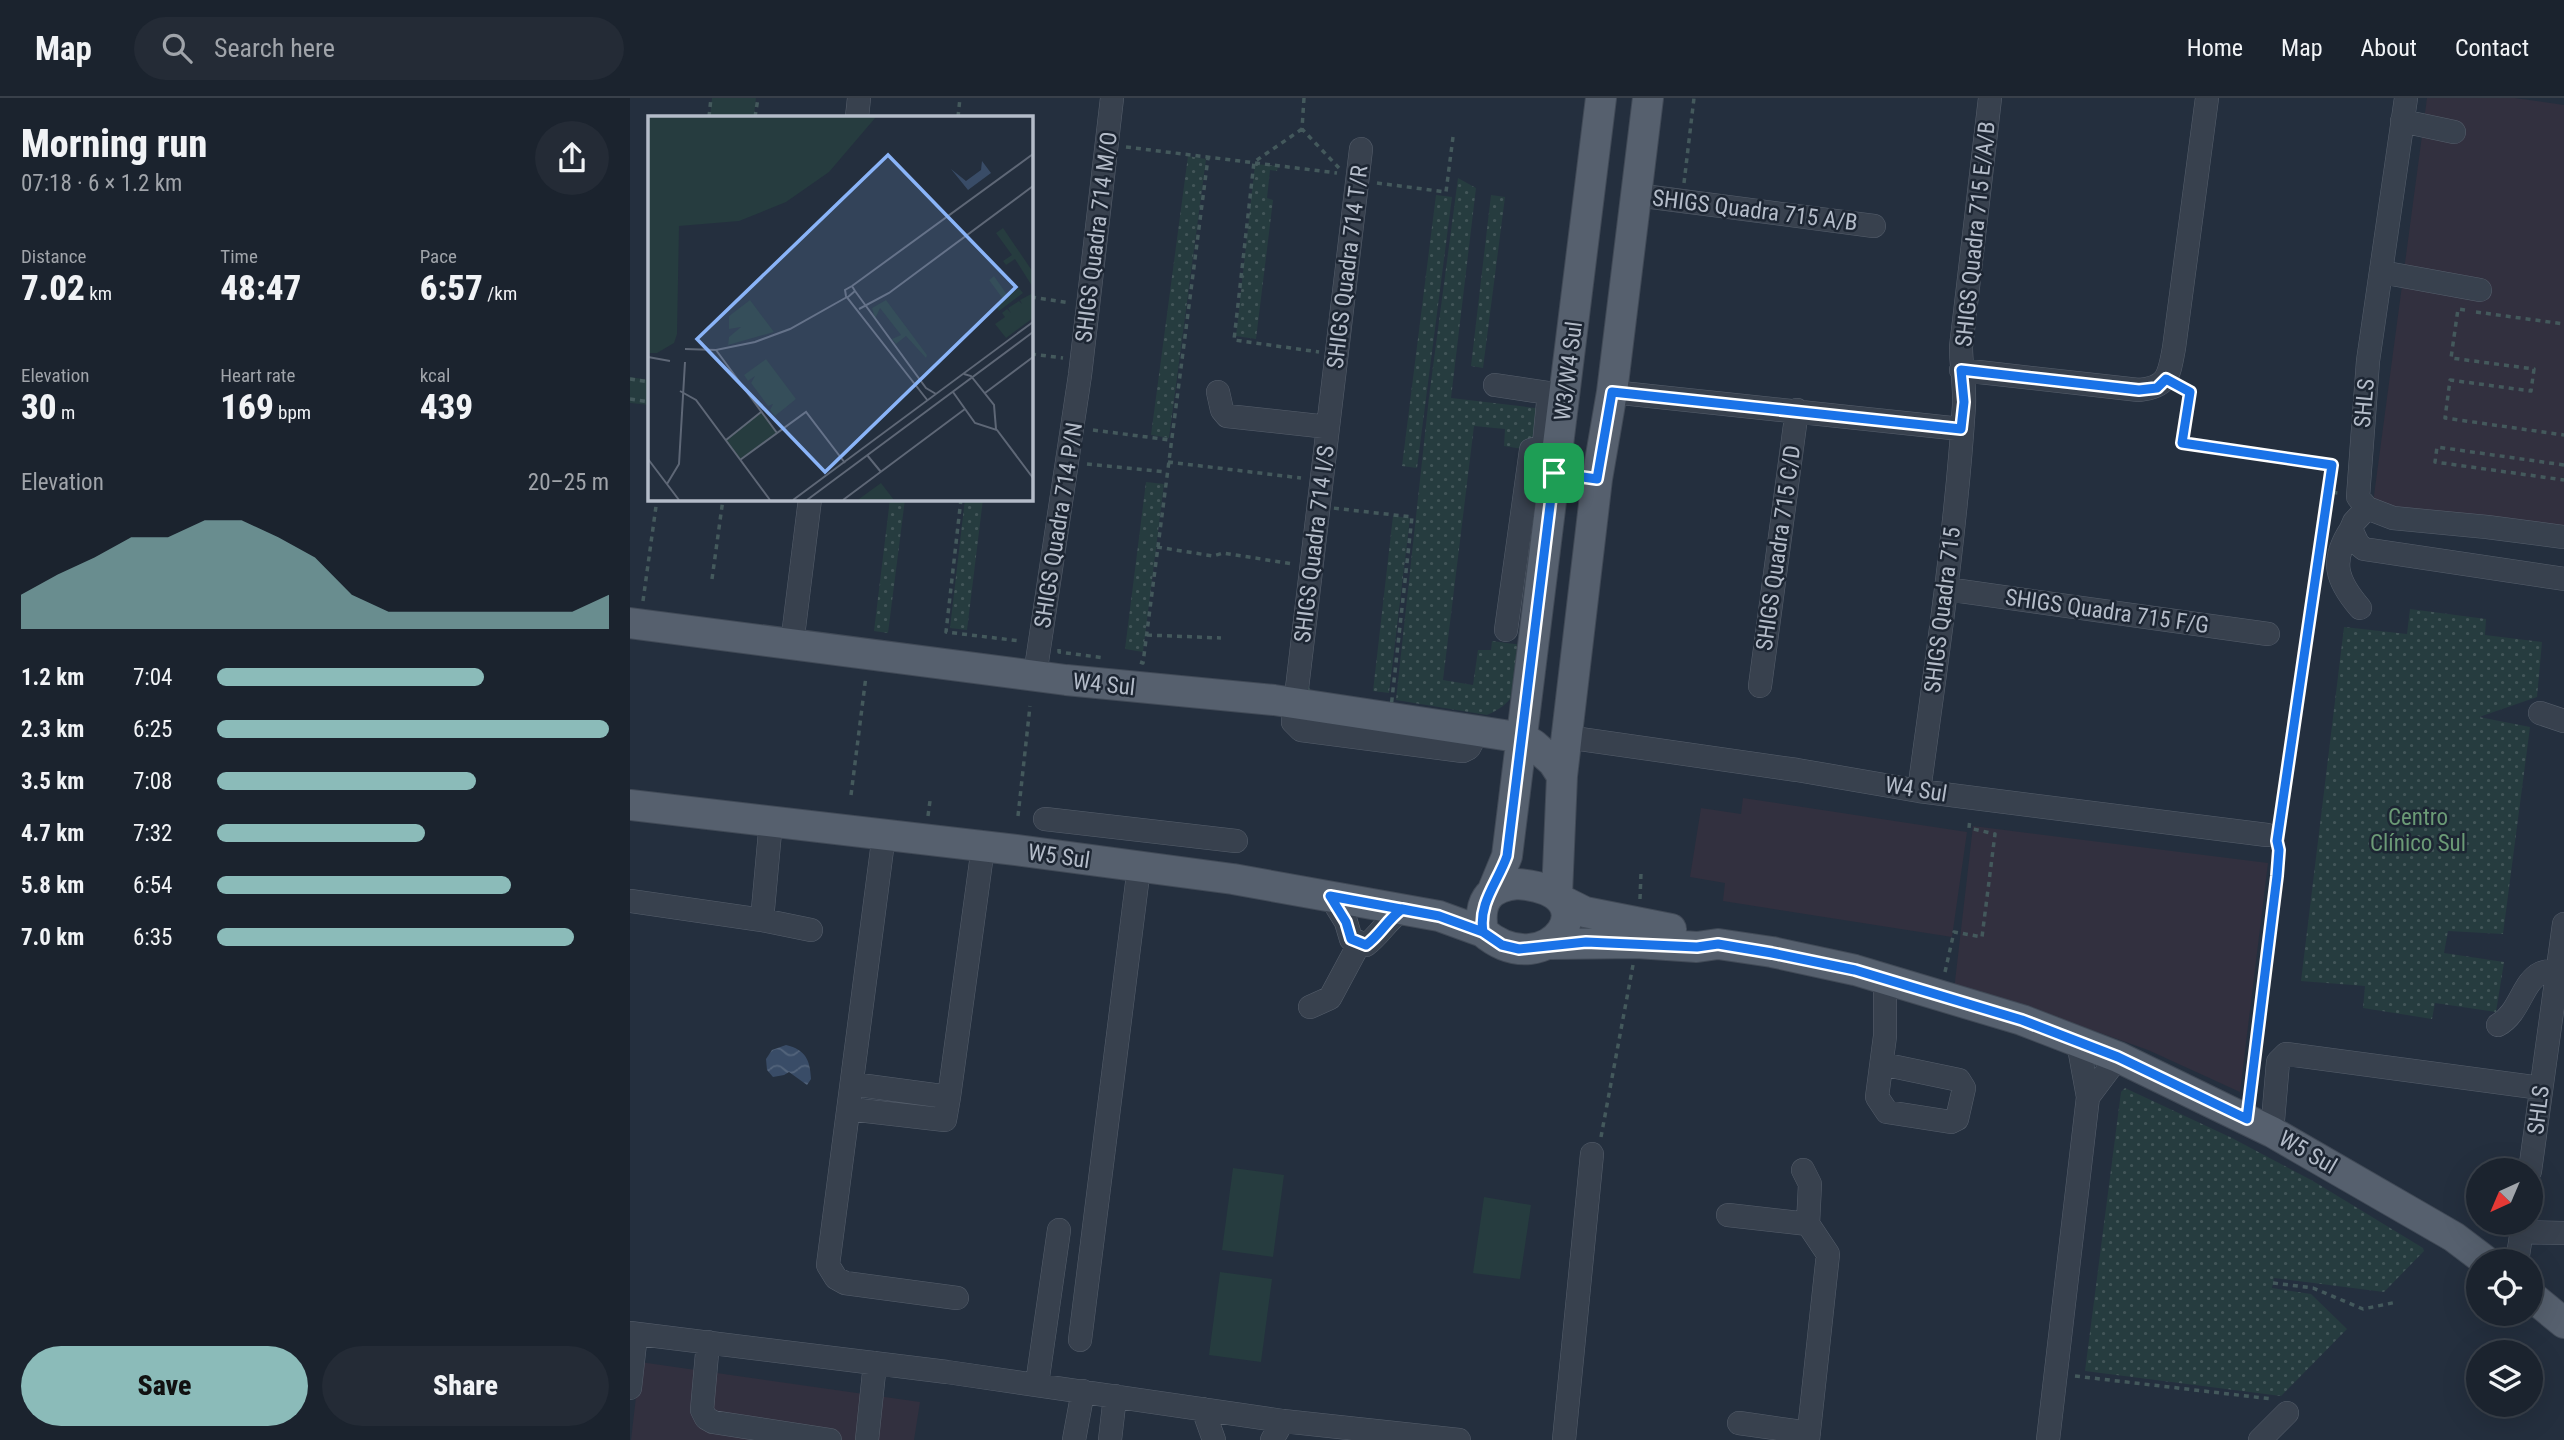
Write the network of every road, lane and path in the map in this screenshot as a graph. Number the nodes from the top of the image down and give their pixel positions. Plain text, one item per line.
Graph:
1 (711, 98) edge
2 (758, 98) edge
3 (859, 98) edge
4 (960, 98) edge
5 (1112, 98) edge
6 (1304, 98) edge
7 (1694, 98) edge
8 (1990, 98) edge
9 (2207, 98) edge
10 (2406, 98) edge
11 (1600, 103) edge
12 (1647, 106) edge
13 (709, 116) edge
14 (755, 116) edge
15 (857, 116) edge
16 (958, 116) edge
17 (2402, 121) junction
18 (1302, 129) junction
19 (2454, 132) dead end
20 (1453, 136) dead end
21 (1120, 146) dead end
22 (1361, 149) dead end
23 (1208, 158) junction
24 (1254, 162) junction
25 (1446, 192) dead end
26 (1636, 195) junction
27 (1682, 201) junction
28 (1874, 226) dead end
29 (2381, 272) junction
30 (2480, 290) dead end
31 (2564, 324) edge
32 (1325, 352) dead end
33 (1961, 370) junction
34 (1080, 375) joint
35 (630, 379) edge
36 (2166, 379) junction
37 (648, 382) edge
38 (1333, 384) joint
39 (1495, 385) dead end
40 (1218, 392) dead end
41 (1612, 392) junction
42 (1557, 394) junction
43 (630, 399) edge
44 (648, 402) edge
45 (1797, 410) junction
46 (1083, 428) dead end
47 (1328, 428) junction
48 (1961, 429) junction
49 (2564, 435) edge
50 (1170, 440) junction
51 (1168, 462) junction
52 (1078, 463) dead end
53 (2564, 465) edge
54 (1166, 472) junction
55 (1554, 473) junction
56 (1308, 479) dead end
57 (1597, 479) junction
58 (2564, 480) edge
59 (2329, 492) junction
60 (657, 500) edge
61 (723, 500) edge
62 (810, 500) edge
63 (961, 500) edge
64 (2362, 502) junction
65 (2351, 529) junction
66 (2564, 537) edge
67 (2321, 545) dead end
68 (1157, 547) junction
69 (1297, 565) dead end
70 (2317, 572) dead end
71 (712, 579) dead end
72 (2564, 579) edge
73 (1946, 589) junction
74 (2360, 608) dead end
75 (637, 612) edge
76 (1506, 630) dead end
77 (2268, 634) dead end
78 (1147, 635) junction
79 (1221, 638) dead end
80 (1020, 641) dead end
81 (792, 644) junction
82 (1057, 645) dead end
83 (1059, 652) junction
84 (869, 654) junction
85 (1107, 658) dead end
86 (1131, 661) dead end
87 (1064, 662) dead end
88 (1035, 675) junction
89 (1760, 686) dead end
90 (1527, 701) junction
91 (1308, 702) junction
92 (1030, 706) dead end
93 (2540, 713) dead end
94 (2564, 721) edge
95 (1478, 731) junction
96 (1566, 737) junction
97 (1523, 738) junction
98 (1562, 776) junction
99 (1919, 791) junction
100 (851, 795) dead end
101 (1971, 797) junction
102 (630, 805) edge
103 (1018, 816) dead end
104 (1045, 819) dead end
105 (771, 821) junction
106 (884, 834) junction
107 (2272, 838) junction
108 (1236, 841) dead end
109 (983, 848) junction
110 (1139, 867) junction
111 (1493, 891) junction
112 (1330, 896) junction
113 (1560, 897) junction
114 (630, 901) edge
115 (1402, 909) junction
116 (762, 920) junction
117 (2564, 924) edge
118 (811, 930) dead end
119 (1483, 932) junction
120 (1637, 943) junction
121 (1359, 944) junction
122 (1551, 944) junction
123 (1718, 944) junction
124 (2560, 963) edge
125 (1885, 979) junction
126 (1940, 995) junction
127 (1310, 1007) dead end
128 (2558, 1012) edge
129 (2498, 1025) dead end
130 (2078, 1042) junction
131 (2118, 1057) junction
132 (2554, 1062) edge
133 (1882, 1064) dead end
134 (852, 1084) junction
135 (2541, 1088) junction
136 (949, 1097) junction
137 (2088, 1097) junction
138 (849, 1109) junction
139 (2260, 1125) junction
140 (1596, 1147) joint
141 (2532, 1158) edge
142 (1803, 1170) dead end
143 (1728, 1215) dead end
144 (1808, 1224) junction
145 (1059, 1230) dead end
146 (2543, 1230) edge
147 (2564, 1233) edge
148 (2470, 1249) edge
149 (2273, 1283) dead end
150 (957, 1298) dead end
151 (2398, 1302) dead end
152 (2543, 1306) edge
153 (2564, 1323) edge
154 (633, 1333) edge
155 (1080, 1339) dead end
156 (708, 1342) junction
157 (875, 1363) junction
158 (2055, 1373) junction
159 (1037, 1384) junction
160 (630, 1388) edge
161 (1083, 1391) junction
162 (1115, 1396) junction
163 (2285, 1407) joint
164 (1203, 1409) junction
165 (1739, 1423) dead end
166 (1278, 1430) edge
167 (1324, 1432) edge
168 (1408, 1437) edge
169 (1809, 1437) edge
170 (830, 1440) edge
171 (866, 1440) edge
172 (1074, 1440) edge
173 (1110, 1440) edge
174 (1214, 1440) edge
175 (1459, 1440) edge
176 (1564, 1440) edge
177 (2048, 1440) edge
178 (2260, 1440) edge

1 - 13 path
2 - 14 path
3 - 15 street
4 - 16 path
5 - 34 street, SHIGS Quadra 714 M/O
6 - 18 path
7 - 27 path
8 - 33 street, SHIGS Quadra 715 E/A/B
9 - 36 street
10 - 17 street, SHLS
11 - 12 main road
11 - 42 main road, W3/W4 Sul
12 - 26 main road, W3/W4 Sul
17 - 19 street
17 - 29 street, SHLS
18 - 24 path
18 - 24 path
20 - 25 path
21 - 23 path
22 - 38 street, SHIGS Quadra 714 T/R
23 - 24 path
23 - 50 path
24 - 32 path
26 - 27 street, SHIGS Quadra 715 A/B
26 - 41 main road, W3/W4 Sul
27 - 28 street, SHIGS Quadra 715 A/B
29 - 30 street
29 - 64 street, SHLS
31 - 49 path
33 - 36 street
33 - 48 street, SHIGS Quadra 715
34 - 88 street, SHIGS Quadra 714 P/N
35 - 37 path
36 - 59 path
38 - 47 street, SHIGS Quadra 714 I/S
39 - 42 street
40 - 47 street
41 - 45 street
41 - 57 main road, W3/W4 Sul
42 - 55 main road, W3/W4 Sul
42 - 76 street
43 - 44 path
45 - 48 street
45 - 89 street, SHIGS Quadra 715 C/D
46 - 50 path
47 - 91 street, SHIGS Quadra 714 I/S
48 - 73 street, SHIGS Quadra 715
50 - 51 path
51 - 54 path
51 - 56 path
52 - 54 path
53 - 58 path
54 - 68 path
55 - 57 main road
55 - 90 main road, W3/W4 Sul
57 - 96 main road, W3/W4 Sul
59 - 64 path
59 - 67 path
60 - 75 path
61 - 71 path
62 - 81 street
63 - 80 path
64 - 65 street
64 - 66 street
65 - 72 street
65 - 74 street
68 - 69 path
68 - 78 path
70 - 107 path
73 - 77 street, SHIGS Quadra 715 F/G
73 - 99 street, SHIGS Quadra 715
75 - 81 main road, W4 Sul
78 - 79 path
78 - 86 path
81 - 84 main road, W4 Sul
82 - 83 path
83 - 85 path
83 - 87 path
84 - 88 main road, W4 Sul
84 - 100 path
88 - 91 main road, W4 Sul
90 - 95 main road
90 - 97 main road, W3/W4 Sul
91 - 91 path
91 - 95 main road, W4 Sul
92 - 103 path
93 - 94 street
95 - 97 main road, W4 Sul
96 - 98 main road, W3/W4 Sul
96 - 99 street, W4 Sul
97 - 98 main road
97 - 111 main road, W3/W4 Sul
98 - 113 main road, W3/W4 Sul
99 - 101 street, W4 Sul
101 - 107 street, W4 Sul
101 - 126 path
102 - 105 main road, W5 Sul
104 - 108 street
105 - 106 main road, W5 Sul
105 - 116 street
106 - 109 main road, W5 Sul
106 - 134 street
107 - 139 path
109 - 110 main road, W5 Sul
109 - 136 street
110 - 112 main road, W5 Sul
110 - 155 street
111 - 113 main road
111 - 119 main road
112 - 115 main road, W5 Sul
112 - 121 street
113 - 122 main road
113 - 123 main road, W5 Sul
114 - 116 street
115 - 119 main road, W5 Sul
115 - 121 street
116 - 118 street
117 - 124 street, SHLS
119 - 122 main road
120 - 122 main road, W5 Sul
120 - 123 main road, W5 Sul
120 - 140 path
121 - 127 street
123 - 125 main road, W5 Sul
124 - 128 street, SHLS
124 - 129 street
125 - 126 main road, W5 Sul
125 - 133 street
126 - 130 main road, W5 Sul
128 - 132 street, SHLS
130 - 131 main road, W5 Sul
130 - 137 street
131 - 137 street
131 - 139 main road, W5 Sul
132 - 135 street, SHLS
134 - 136 street
134 - 138 street
135 - 139 street
135 - 141 street, SHLS
136 - 138 street
137 - 158 street
138 - 150 street
139 - 148 main road, W5 Sul
140 - 176 street
142 - 144 street
143 - 144 street
144 - 169 street
145 - 159 street
146 - 147 street
149 - 151 path
152 - 153 main road
154 - 156 street
154 - 160 street
156 - 157 street
156 - 170 street
157 - 159 street
157 - 171 street
158 - 163 path
158 - 177 street
159 - 161 street
161 - 162 street
161 - 172 street
162 - 164 street
162 - 173 street
163 - 178 street
164 - 166 street
164 - 174 street
165 - 169 street
166 - 167 street
167 - 168 street
168 - 175 street

